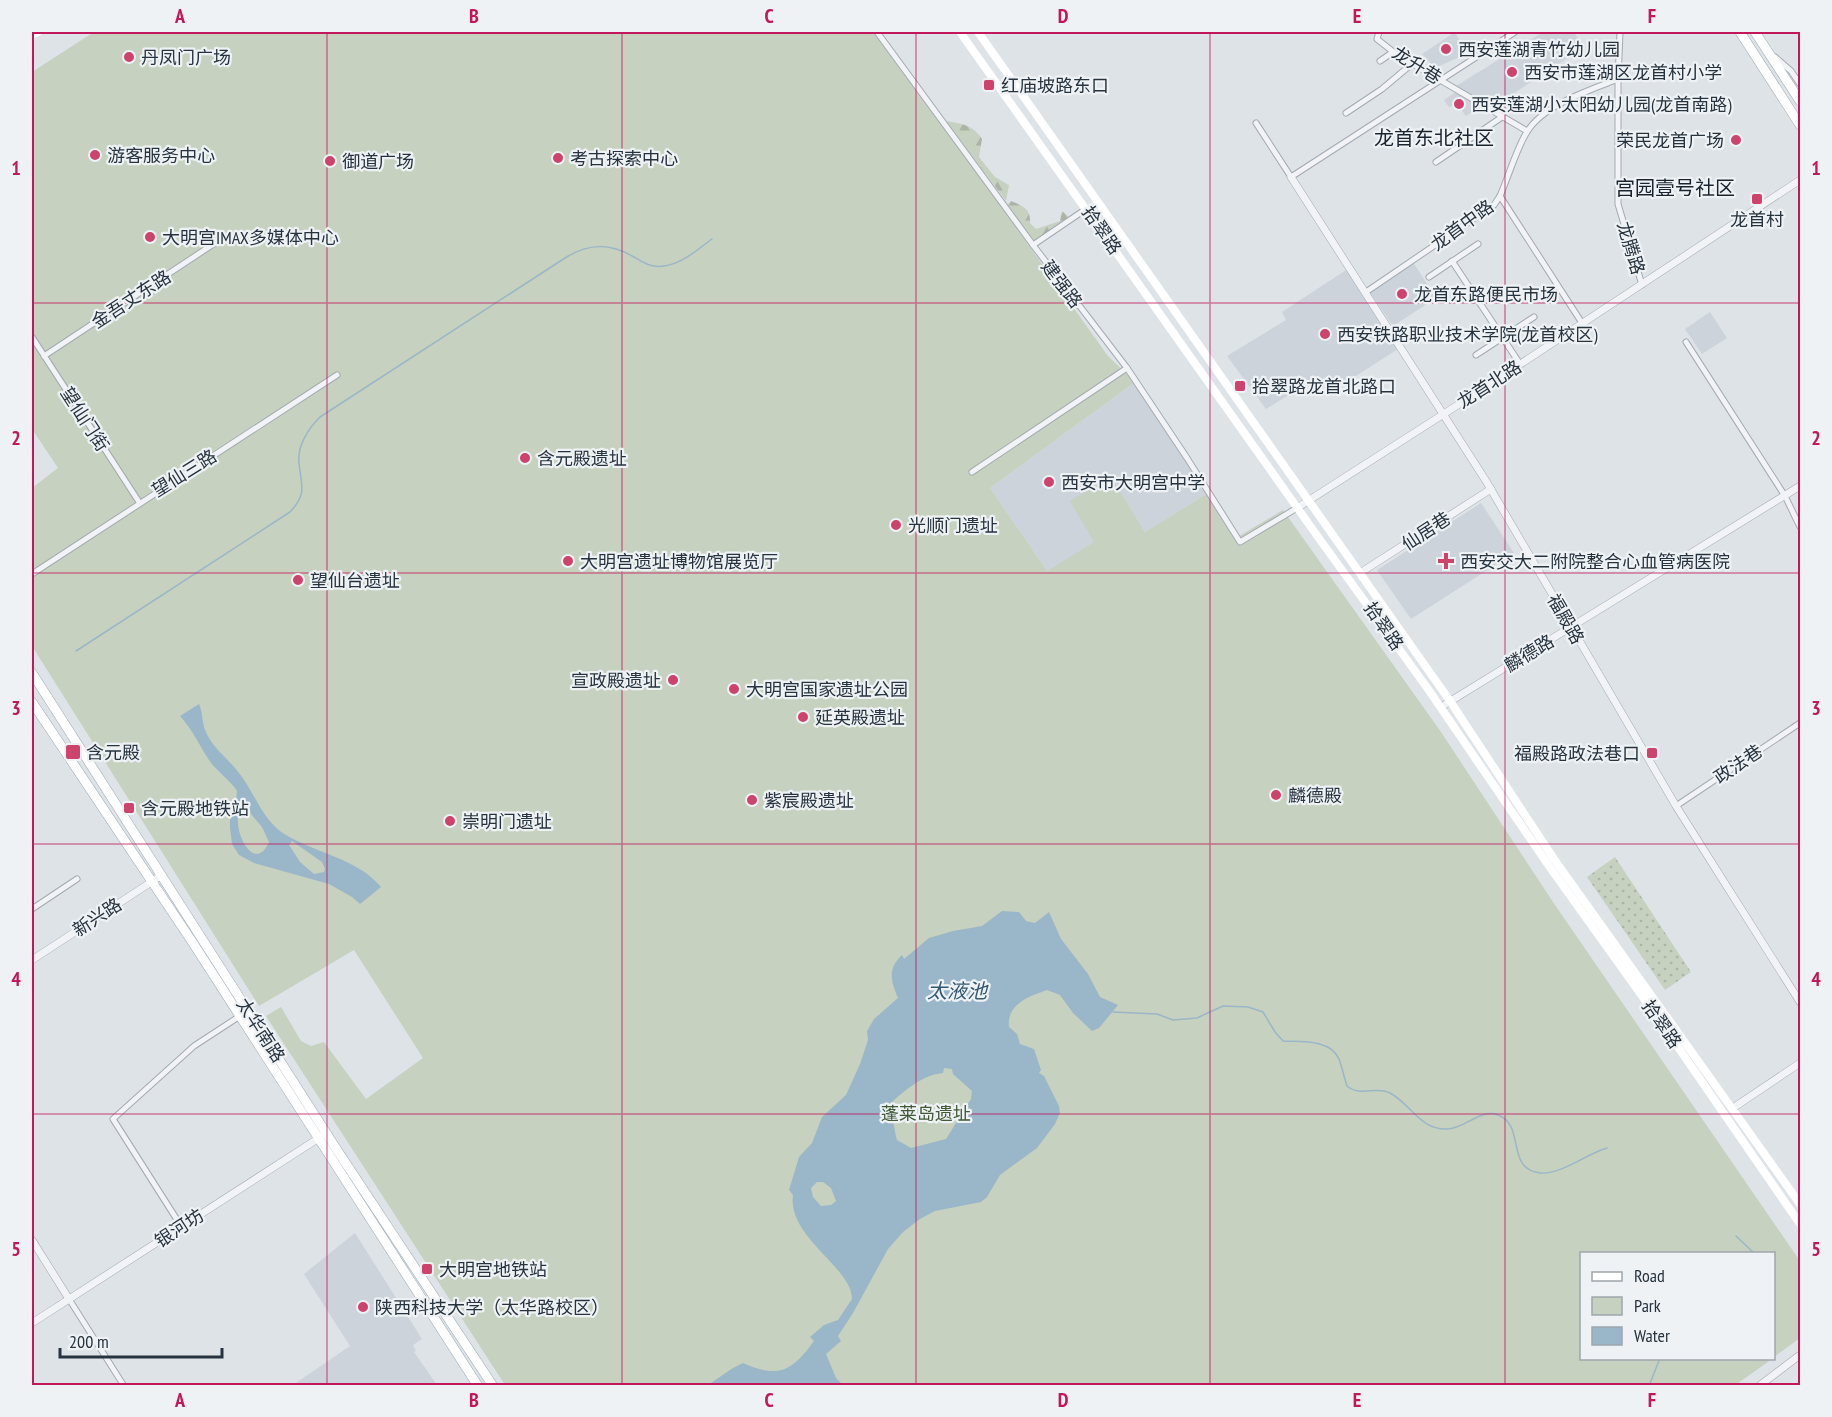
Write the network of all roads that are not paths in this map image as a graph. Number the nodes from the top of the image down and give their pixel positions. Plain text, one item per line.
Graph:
1 (38, 32) edge
2 (878, 32) edge
3 (960, 32) edge
4 (978, 32) edge
5 (1379, 32) edge
6 (1620, 32) edge
7 (1740, 32) edge
8 (1755, 32) edge
9 (1511, 33) edge
10 (32, 35) edge
11 (1765, 47) junction
12 (1393, 52) junction
13 (1380, 61) dead end
14 (1413, 63) junction
15 (1618, 79) junction
16 (1440, 80) junction
17 (1800, 84) edge
18 (1800, 101) edge
19 (1346, 113) dead end
20 (1502, 117) junction
21 (1256, 123) dead end
22 (1800, 125) edge
23 (1527, 131) junction
24 (1436, 162) dead end
25 (1291, 177) junction
26 (1800, 180) edge
27 (1500, 196) junction
28 (1087, 208) junction
29 (218, 242) dead end
30 (1478, 244) dead end
31 (1033, 245) junction
32 (1452, 261) junction
33 (1429, 277) dead end
34 (1642, 285) junction
35 (1366, 292) junction
36 (1534, 317) dead end
37 (1582, 323) junction
38 (32, 337) edge
39 (1501, 338) junction
40 (1686, 342) dead end
41 (44, 356) junction
42 (1476, 356) dead end
43 (1520, 364) junction
44 (1127, 369) junction
45 (337, 375) dead end
46 (1444, 413) junction
47 (972, 472) dead end
48 (1800, 486) edge
49 (1491, 489) junction
50 (1785, 496) junction
51 (1308, 501) junction
52 (139, 502) junction
53 (1297, 508) junction
54 (1800, 527) edge
55 (32, 573) edge
56 (1360, 573) junction
57 (1571, 628) junction
58 (32, 673) edge
59 (1450, 701) junction
60 (32, 702) edge
61 (1441, 707) junction
62 (1800, 723) edge
63 (1676, 806) junction
64 (162, 875) junction
65 (77, 879) dead end
66 (151, 882) junction
67 (32, 909) edge
68 (32, 960) edge
69 (1800, 1002) edge
70 (240, 1016) junction
71 (1800, 1063) edge
72 (1733, 1107) junction
73 (322, 1135) junction
74 (1800, 1204) edge
75 (1800, 1224) edge
76 (181, 1226) junction
77 (32, 1240) edge
78 (69, 1299) junction
79 (32, 1323) edge
80 (1800, 1355) edge
81 (124, 1386) edge
82 (478, 1386) edge
83 (492, 1386) edge
84 (1759, 1386) edge

1 - 10 main road
2 - 31 street, 建强路
3 - 28 main road, 拾翠路
4 - 51 main road, 拾翠路
5 - 12 street, 龙升巷
6 - 15 street, 龙腾路
7 - 22 main road
8 - 11 main road
9 - 16 street
11 - 17 street
11 - 18 main road
12 - 13 street
12 - 14 street, 龙升巷
14 - 16 street, 龙升巷
14 - 19 street
15 - 23 street, 龙首中路
15 - 34 street, 龙腾路
16 - 20 street, 龙升巷
16 - 25 street
20 - 23 street, 龙升巷
20 - 24 street
21 - 25 street
23 - 27 street, 龙首中路
25 - 35 street, 福殿路
26 - 34 street, 龙首北路
27 - 35 street, 龙首中路
27 - 37 street
28 - 31 street
28 - 53 main road, 拾翠路
29 - 41 street, 金吾丈东路
30 - 32 street
31 - 44 street, 建强路
32 - 33 street
32 - 39 street
34 - 37 street, 龙首北路
35 - 46 street, 福殿路
36 - 39 street
37 - 43 street, 龙首北路
38 - 41 street, 望仙门街
39 - 42 street
39 - 43 street
40 - 50 street
41 - 52 street, 望仙门街
43 - 46 street, 龙首北路
44 - 47 street
44 - 53 street, 建强路
45 - 52 street, 望仙三路
46 - 49 street, 福殿路
46 - 51 street, 龙首北路
48 - 50 street, 麟德路
49 - 56 street, 仙居巷
49 - 57 street, 福殿路
50 - 54 street
50 - 57 street, 麟德路
51 - 53 street, 龙首北路
51 - 56 main road, 拾翠路
52 - 55 street, 望仙三路
53 - 61 main road, 拾翠路
56 - 59 main road, 拾翠路
57 - 59 street, 麟德路
57 - 63 street, 福殿路
58 - 64 main road, 太华南路
59 - 61 street, 麟德路
59 - 72 main road, 拾翠路
60 - 66 main road, 太华南路
61 - 75 main road, 拾翠路
62 - 63 street, 政法巷
63 - 69 street, 福殿路
64 - 66 street, 新兴路
64 - 73 main road, 太华南路
65 - 67 street
66 - 68 street, 新兴路
66 - 70 main road, 太华南路
70 - 73 main road, 太华南路
70 - 76 street
71 - 72 street
72 - 74 main road, 拾翠路
73 - 76 street, 银河坊
73 - 82 main road, 太华南路
73 - 83 main road, 太华南路
76 - 78 street, 银河坊
77 - 78 street
78 - 79 street, 银河坊
78 - 81 street
80 - 84 street

